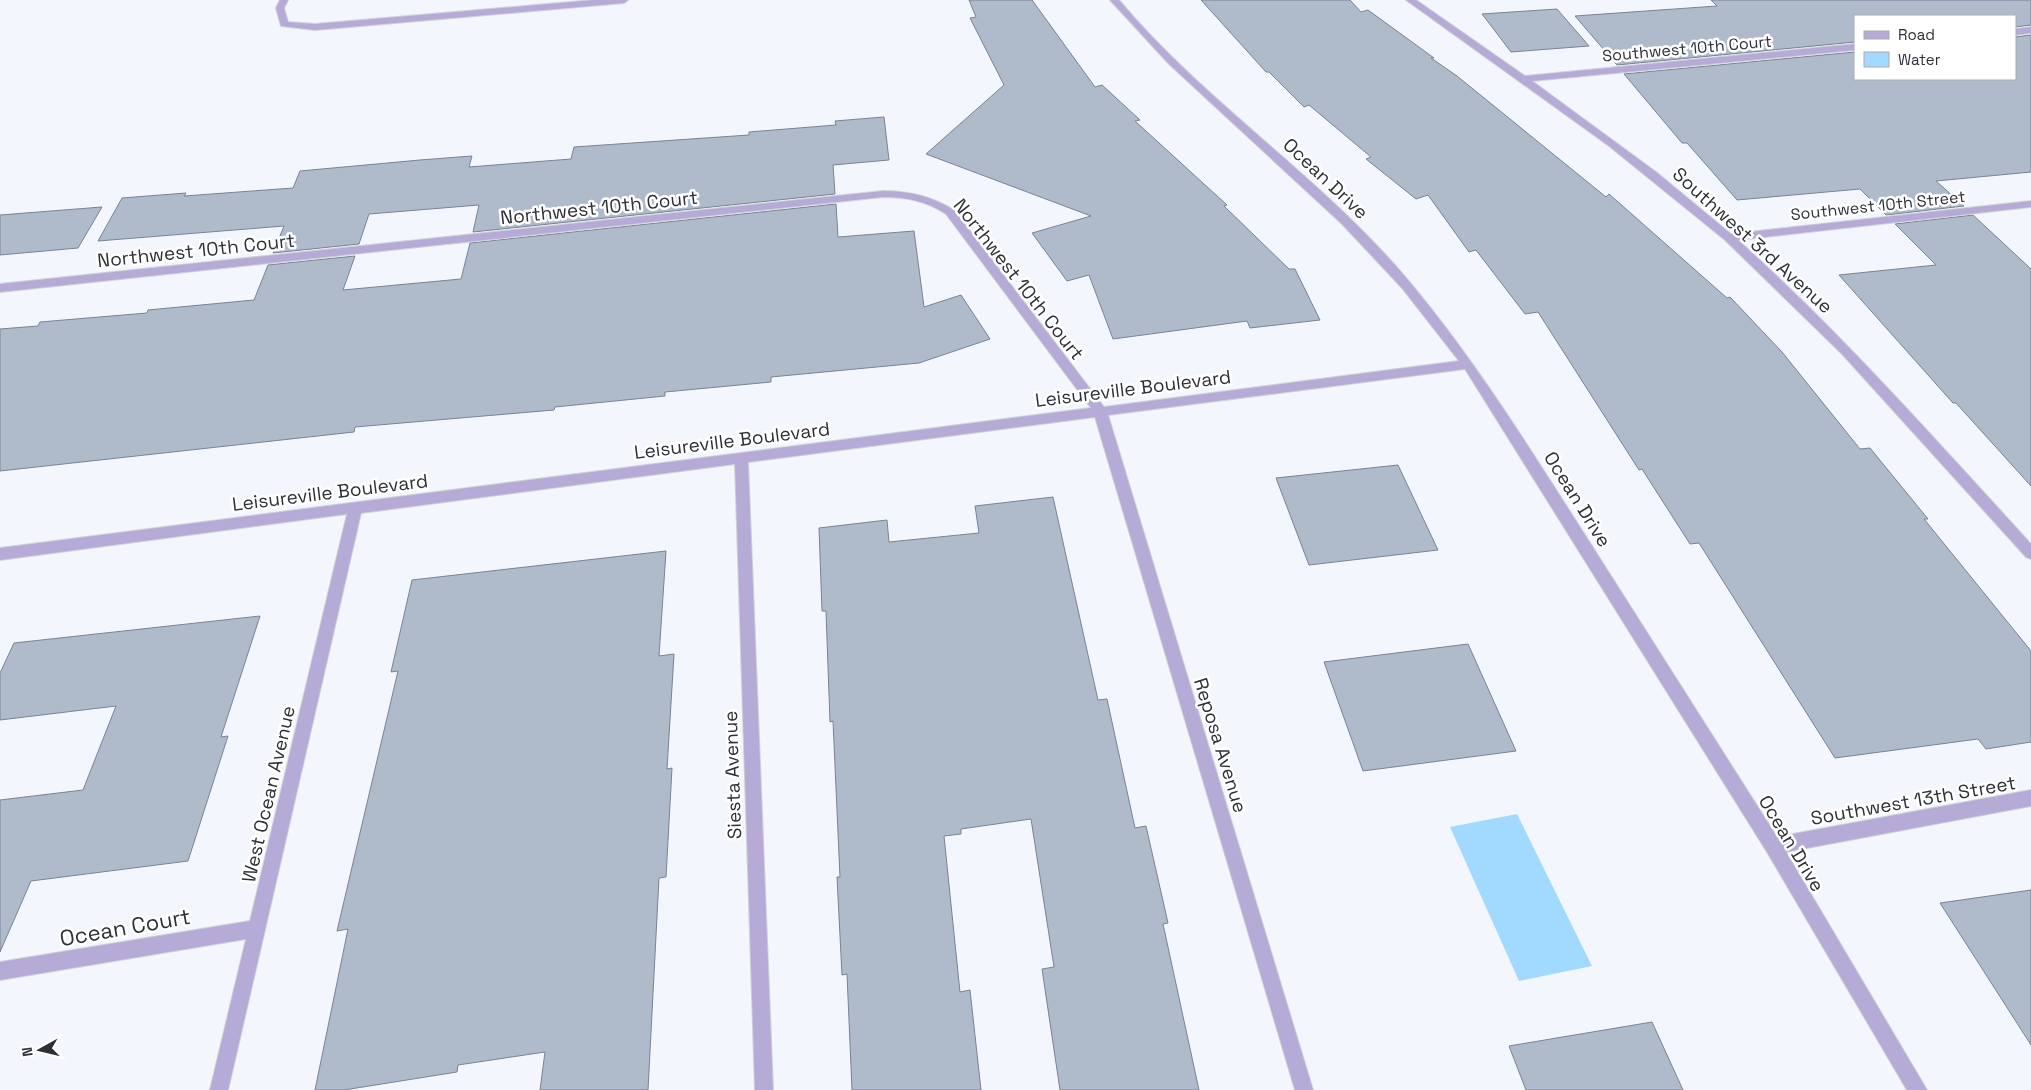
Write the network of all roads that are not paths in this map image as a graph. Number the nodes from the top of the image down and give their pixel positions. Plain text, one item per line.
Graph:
1 (284, 0) edge
2 (624, 0) edge
3 (1114, 0) edge
4 (1410, 0) edge
5 (2031, 30) edge
6 (2016, 32) edge
7 (1854, 47) edge
8 (1523, 79) junction
9 (2026, 205) edge
10 (2031, 214) edge
11 (1730, 238) junction
12 (0, 288) edge
13 (1468, 364) junction
14 (1100, 411) junction
15 (741, 458) junction
16 (355, 508) junction
17 (2031, 553) edge
18 (0, 554) edge
19 (2031, 798) edge
20 (1774, 846) junction
21 (257, 928) junction
22 (0, 971) edge
23 (219, 1090) edge
24 (764, 1090) edge
25 (1304, 1090) edge
26 (1918, 1090) edge

1 - 2 street
3 - 13 street, Ocean Drive
4 - 8 street, Southwest 3rd Avenue
5 - 6 street
7 - 8 street, Southwest 10th Court
8 - 11 street, Southwest 3rd Avenue
9 - 10 street
9 - 11 street, Southwest 10th Street
11 - 17 street, Southwest 3rd Avenue
12 - 14 street, Northwest 10th Court
13 - 14 street, Leisureville Boulevard
13 - 20 street, Ocean Drive
14 - 15 street, Leisureville Boulevard
14 - 25 street, Reposa Avenue
15 - 16 street, Leisureville Boulevard
15 - 24 street, Siesta Avenue
16 - 18 street, Leisureville Boulevard
16 - 21 street, West Ocean Avenue
19 - 20 street, Southwest 13th Street
20 - 26 street, Ocean Drive
21 - 22 street, Ocean Court
21 - 23 street, West Ocean Avenue

